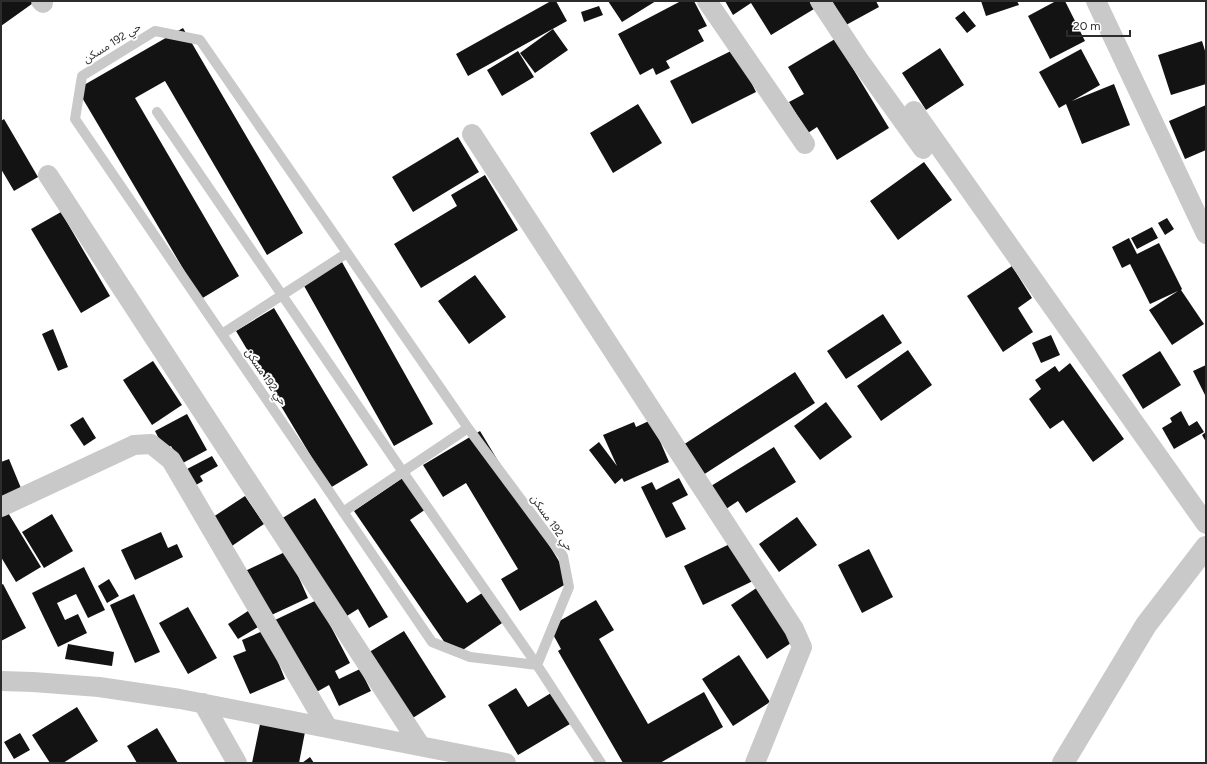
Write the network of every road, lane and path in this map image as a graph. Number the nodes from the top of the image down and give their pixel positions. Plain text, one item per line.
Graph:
1 (707, 1) edge
2 (820, 1) edge
3 (1096, 1) edge
4 (914, 111) dead end
5 (157, 112) dead end
6 (472, 134) dead end
7 (805, 144) dead end
8 (48, 176) dead end
9 (1206, 234) edge
10 (986, 238) dead end
11 (347, 253) junction
12 (282, 295) junction
13 (222, 334) junction
14 (468, 428) junction
15 (403, 472) junction
16 (1, 507) edge
17 (343, 512) junction
18 (1206, 524) edge
19 (1206, 547) edge
20 (537, 666) junction
21 (1, 681) edge
22 (203, 703) junction
23 (328, 728) junction
24 (420, 745) junction
25 (1068, 762) edge
26 (237, 763) edge
27 (506, 763) edge
28 (601, 763) edge
29 (755, 763) edge

1 - 7 street
2 - 10 street
3 - 9 street
4 - 18 street
5 - 12 lane
6 - 29 street
8 - 24 street
11 - 12 lane
11 - 13 lane, حي 192 مسكن
11 - 14 lane, حي 192 مسكن
12 - 13 lane
12 - 15 lane
13 - 17 lane, حي 192 مسكن
14 - 15 lane
14 - 20 lane, حي 192 مسكن
15 - 17 lane
15 - 20 lane
16 - 23 street
17 - 20 lane, حي 192 مسكن
19 - 25 street
20 - 28 lane
21 - 22 street
22 - 23 street
22 - 26 street
23 - 24 street
24 - 27 street

